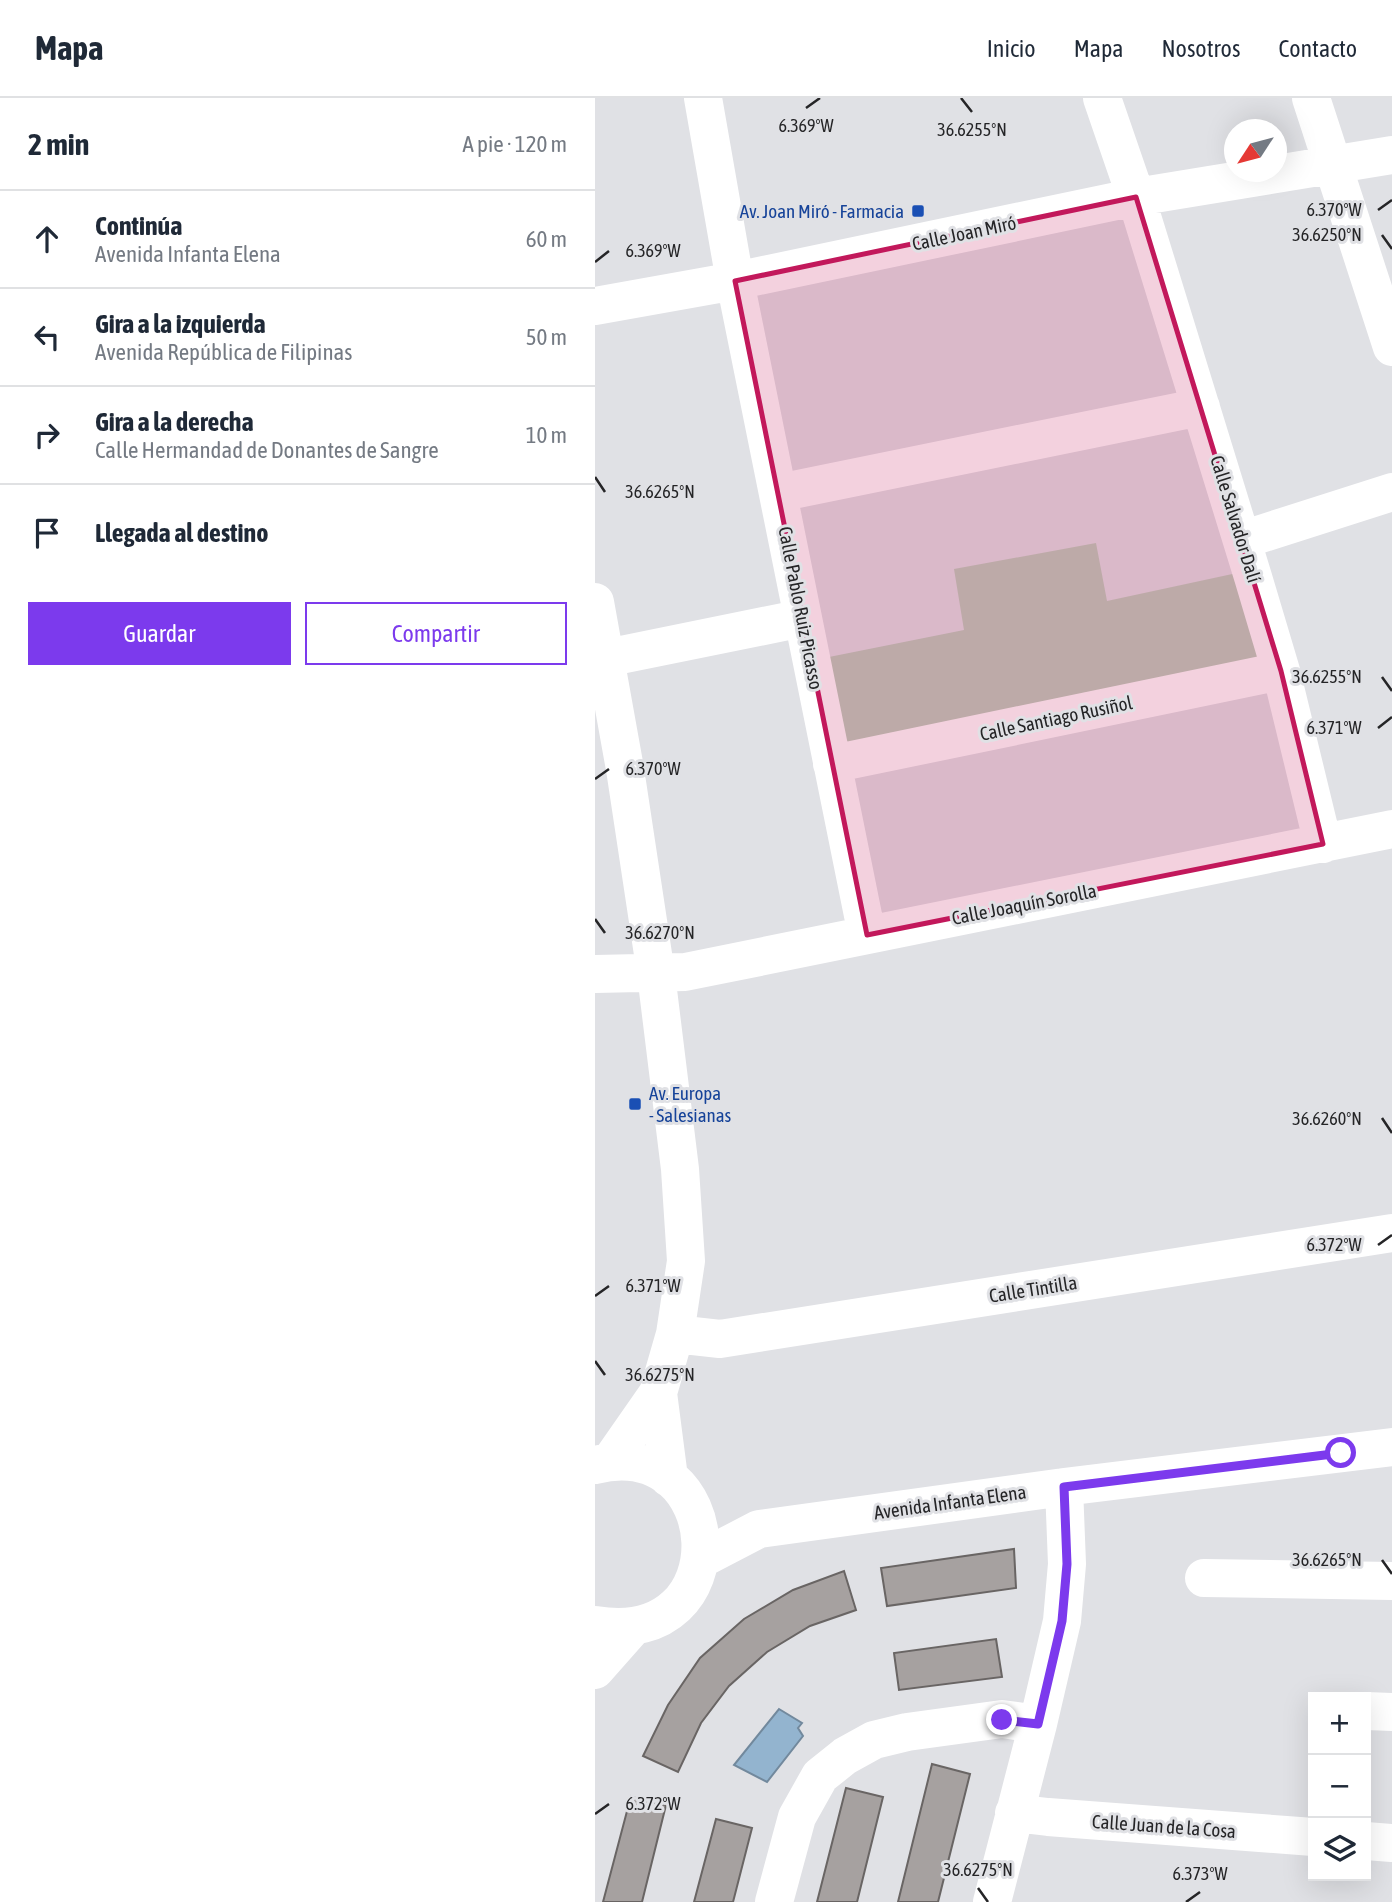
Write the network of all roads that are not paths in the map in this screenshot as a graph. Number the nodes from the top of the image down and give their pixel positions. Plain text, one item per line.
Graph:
1 (703, 98) edge
2 (1102, 98) edge
3 (1311, 98) edge
4 (1392, 155) edge
5 (1334, 164) junction
6 (1136, 197) junction
7 (736, 281) junction
8 (595, 306) edge
9 (1392, 347) edge
10 (1201, 407) junction
11 (1392, 492) edge
12 (778, 493) junction
13 (1242, 540) junction
14 (595, 602) edge
15 (803, 618) junction
16 (607, 658) junction
17 (1281, 671) junction
18 (832, 764) junction
19 (610, 769) edge
20 (1392, 829) edge
21 (1323, 844) junction
22 (867, 935) junction
23 (595, 974) edge
24 (656, 974) junction
25 (1392, 1233) edge
26 (675, 1334) junction
27 (658, 1393) junction
28 (1392, 1447) edge
29 (603, 1464) edge
30 (669, 1478) junction
31 (1064, 1487) junction
32 (695, 1512) junction
33 (759, 1529) junction
34 (701, 1559) junction
35 (1204, 1578) dead end
36 (1392, 1581) edge
37 (595, 1625) edge
38 (633, 1627) junction
39 (595, 1670) edge
40 (1371, 1711) edge
41 (1392, 1712) edge
42 (1038, 1724) junction
43 (1014, 1813) junction
44 (1308, 1837) edge
45 (1371, 1841) edge
46 (1392, 1843) edge
47 (774, 1902) edge
48 (992, 1902) edge

1 - 7 street, Calle Pablo Ruiz Picasso
2 - 6 street, Calle Salvador Dalí
3 - 5 street
4 - 5 street, Calle Joan Miró
5 - 6 street, Calle Joan Miró
5 - 9 street
6 - 7 street, Calle Joan Miró
6 - 10 street, Calle Salvador Dalí
7 - 8 street, Calle Joan Miró
7 - 12 street, Calle Pablo Ruiz Picasso
10 - 12 street
10 - 13 street, Calle Salvador Dalí
11 - 13 street
12 - 15 street, Calle Pablo Ruiz Picasso
13 - 17 street, Calle Salvador Dalí
14 - 16 street
15 - 16 street
15 - 18 street, Calle Pablo Ruiz Picasso
16 - 19 street
17 - 18 street, Calle Santiago Rusiñol
17 - 21 street, Calle Salvador Dalí
18 - 22 street, Calle Pablo Ruiz Picasso
19 - 24 street
20 - 21 street, Calle Joaquín Sorolla
21 - 22 street, Calle Joaquín Sorolla
22 - 24 street, Calle Joaquín Sorolla
23 - 24 street, Calle Joaquín Sorolla
24 - 26 street
25 - 26 street, Calle Tintilla
26 - 27 street
27 - 29 street
27 - 30 street
28 - 31 street, Avenida Infanta Elena
29 - 30 street
30 - 32 street
31 - 33 street, Avenida Infanta Elena
31 - 42 street
32 - 33 street, Avenida Infanta Elena
32 - 34 street
33 - 34 street, Avenida Infanta Elena
34 - 38 street
35 - 36 street
37 - 38 street
38 - 39 street
40 - 41 street
42 - 43 street
42 - 47 street
43 - 44 street, Calle Juan de la Cosa
43 - 48 street
45 - 46 street

